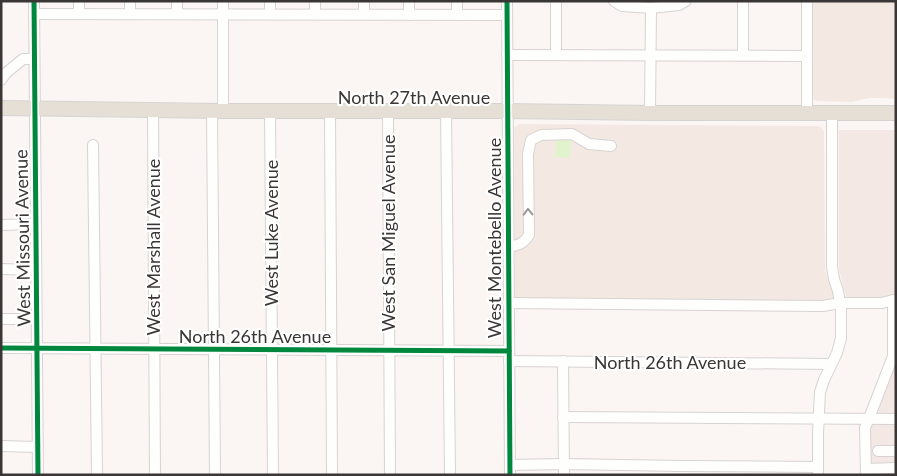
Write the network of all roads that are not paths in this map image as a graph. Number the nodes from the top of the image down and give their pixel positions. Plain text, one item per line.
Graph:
1 (34, 1) edge
2 (79, 1) edge
3 (130, 1) edge
4 (177, 1) edge
5 (223, 1) edge
6 (270, 1) edge
7 (316, 1) edge
8 (364, 1) edge
9 (410, 1) edge
10 (457, 1) edge
11 (507, 1) edge
12 (556, 1) edge
13 (614, 1) edge
14 (686, 1) edge
15 (743, 1) edge
16 (807, 1) edge
17 (651, 8) junction
18 (34, 14) junction
19 (79, 14) junction
20 (130, 14) junction
21 (177, 14) junction
22 (223, 14) junction
23 (270, 14) junction
24 (315, 14) junction
25 (364, 14) junction
26 (410, 15) junction
27 (457, 15) junction
28 (507, 15) junction
29 (507, 55) junction
30 (556, 55) junction
31 (650, 55) junction
32 (743, 55) junction
33 (807, 56) junction
34 (34, 59) junction
35 (1, 80) edge
36 (1, 108) edge
37 (34, 108) junction
38 (152, 109) junction
39 (217, 110) junction
40 (270, 111) junction
41 (330, 111) junction
42 (388, 111) junction
43 (446, 111) junction
44 (507, 111) junction
45 (650, 113) junction
46 (807, 113) junction
47 (832, 113) junction
48 (896, 114) edge
49 (94, 145) dead end
50 (611, 146) dead end
51 (35, 224) junction
52 (1, 225) edge
53 (508, 247) junction
54 (1, 269) edge
55 (35, 270) junction
56 (508, 303) junction
57 (840, 303) junction
58 (1, 319) edge
59 (36, 319) junction
60 (1, 348) edge
61 (36, 348) junction
62 (96, 349) junction
63 (154, 349) junction
64 (214, 350) junction
65 (272, 350) junction
66 (331, 350) junction
67 (388, 351) junction
68 (448, 351) junction
69 (509, 356) junction
70 (562, 361) junction
71 (831, 364) junction
72 (563, 417) junction
73 (818, 418) junction
74 (895, 418) edge
75 (869, 419) junction
76 (1, 446) edge
77 (37, 446) junction
78 (878, 451) dead end
79 (896, 451) edge
80 (563, 464) junction
81 (896, 468) edge
82 (510, 470) edge
83 (818, 471) edge
84 (866, 472) edge
85 (38, 475) edge
86 (97, 475) edge
87 (155, 475) edge
88 (215, 475) edge
89 (273, 475) edge
90 (332, 475) edge
91 (390, 475) edge
92 (450, 475) edge
93 (564, 475) edge

1 - 18 street, West Missouri Avenue
2 - 19 street
3 - 20 street
4 - 21 street
5 - 22 street
6 - 23 street
7 - 24 street
8 - 25 street
9 - 26 street
10 - 27 street
11 - 28 street, West Montebello Avenue
12 - 30 street
13 - 17 street
14 - 17 street
15 - 32 street
16 - 33 street
17 - 31 street
18 - 19 street
18 - 34 street, West Missouri Avenue
19 - 20 street
20 - 21 street
21 - 22 street
22 - 23 street
22 - 39 street
23 - 24 street
24 - 25 street
25 - 26 street
26 - 27 street
27 - 28 street
28 - 29 street, West Montebello Avenue
29 - 30 street
29 - 44 street, West Montebello Avenue
30 - 31 street
31 - 32 street
31 - 45 street
32 - 33 street
33 - 46 street
34 - 35 street
34 - 37 street, West Missouri Avenue
36 - 37 main road, North 27th Avenue
37 - 38 main road, North 27th Avenue
37 - 51 street, West Missouri Avenue
38 - 39 main road, North 27th Avenue
38 - 63 street, West Marshall Avenue
39 - 40 main road, North 27th Avenue
39 - 64 street
40 - 41 main road, North 27th Avenue
40 - 65 street, West Luke Avenue
41 - 42 main road, North 27th Avenue
41 - 66 street
42 - 43 main road, North 27th Avenue
42 - 67 street, West San Miguel Avenue
43 - 44 main road, North 27th Avenue
43 - 68 street
44 - 45 main road, North 27th Avenue
44 - 53 street, West Montebello Avenue
45 - 46 main road, North 27th Avenue
46 - 47 main road, North 27th Avenue
47 - 48 main road, North 27th Avenue
47 - 57 street
49 - 62 street
53 -> 50 street
51 - 52 street
51 - 55 street, West Missouri Avenue
53 - 56 street, West Montebello Avenue
54 - 55 street
55 - 59 street, West Missouri Avenue
56 - 57 street
56 - 69 street, West Montebello Avenue
57 - 71 street
57 - 75 street
58 - 59 street
59 - 61 street, West Missouri Avenue
60 - 61 street, North 26th Avenue
61 - 62 street, North 26th Avenue
61 - 77 street, West Missouri Avenue
62 - 63 street, North 26th Avenue
62 - 86 street
63 - 64 street, North 26th Avenue
63 - 87 street, West Marshall Avenue
64 - 65 street, North 26th Avenue
64 - 88 street
65 - 66 street, North 26th Avenue
65 - 89 street, West Luke Avenue
66 - 67 street, North 26th Avenue
66 - 90 street
67 - 68 street, North 26th Avenue
67 - 91 street, West San Miguel Avenue
68 - 69 street, North 26th Avenue
68 - 92 street
69 - 70 street, North 26th Avenue
69 - 82 street, West Montebello Avenue
70 - 71 street, North 26th Avenue
70 - 72 street
71 - 73 street
72 - 73 street
72 - 80 street
73 - 75 street
73 - 83 street
74 - 75 street
75 - 84 street
76 - 77 street
77 - 85 street, West Missouri Avenue
78 - 79 street
80 - 82 street
80 - 83 street
80 - 93 street
81 - 84 street

